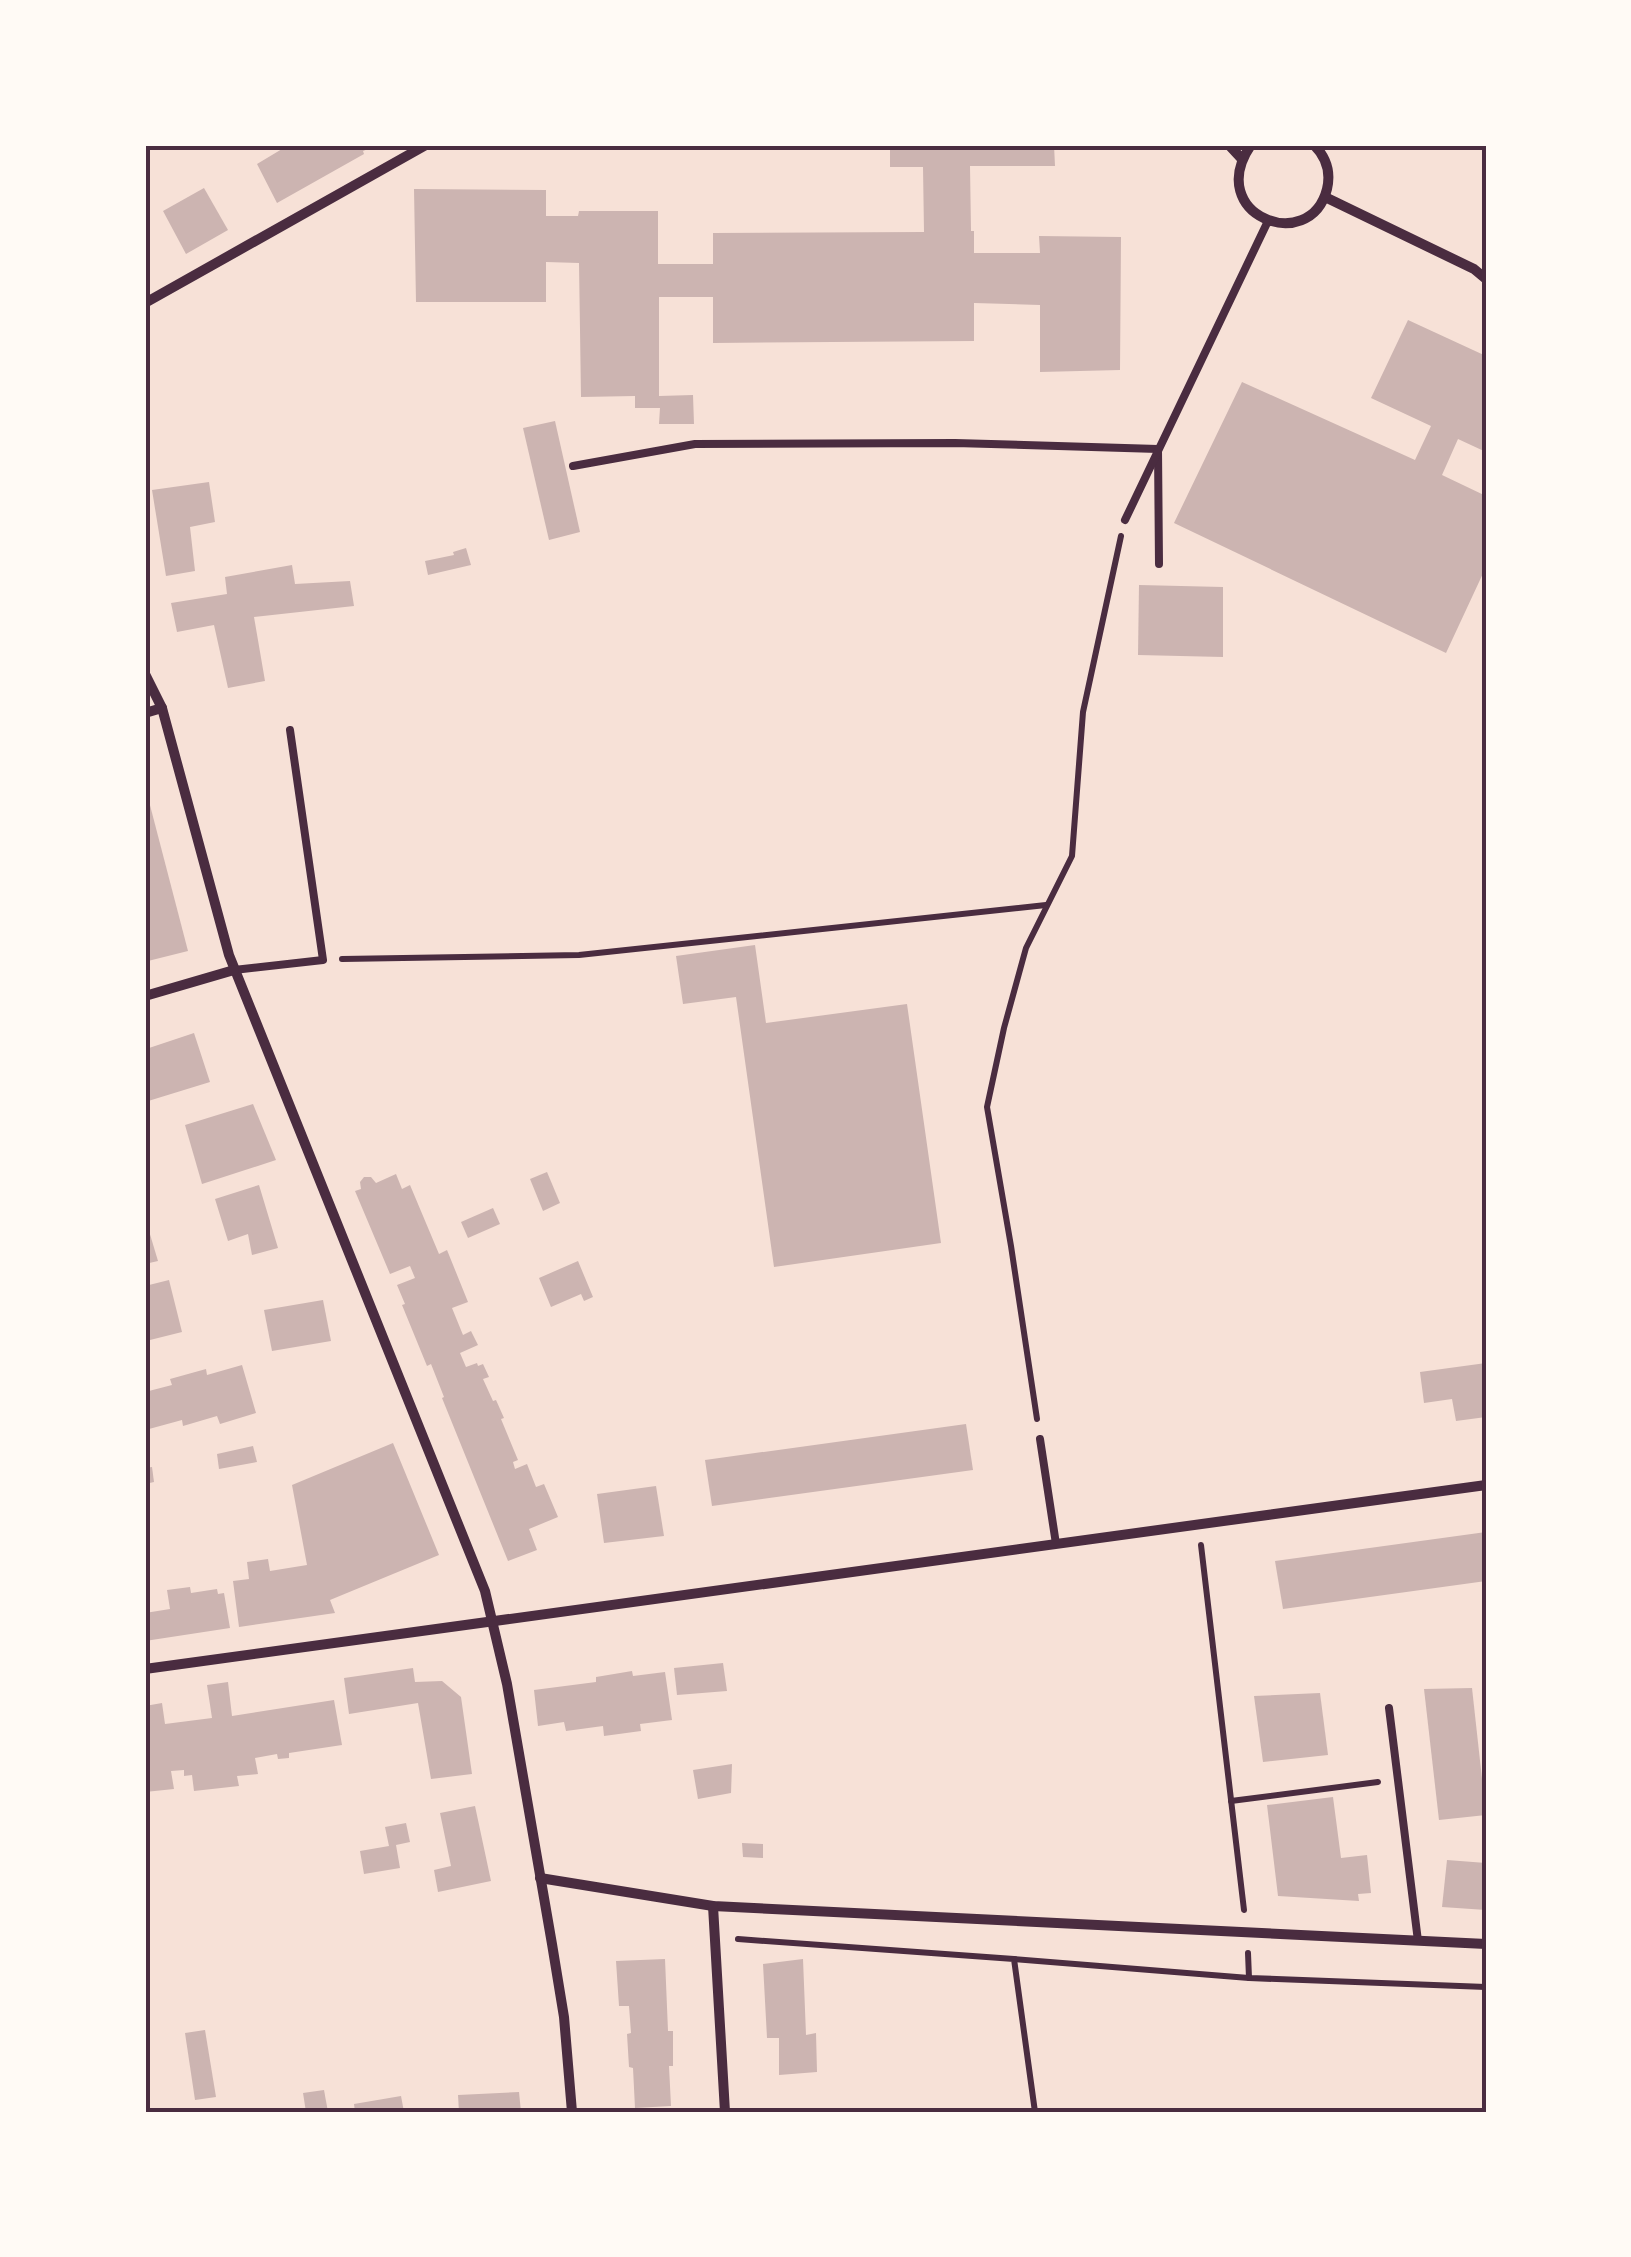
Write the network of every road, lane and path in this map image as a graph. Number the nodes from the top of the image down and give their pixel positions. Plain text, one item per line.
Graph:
1 (426, 145) edge
2 (1228, 145) edge
3 (1251, 145) edge
4 (1314, 145) edge
5 (1242, 159) junction
6 (1324, 197) junction
7 (1268, 221) junction
8 (1482, 274) edge
9 (145, 302) edge
10 (1158, 449) junction
11 (574, 466) dead end
12 (1124, 520) joint
13 (1159, 564) dead end
14 (145, 674) edge
15 (162, 708) junction
16 (145, 713) edge
17 (290, 730) dead end
18 (1048, 905) junction
19 (322, 960) junction
20 (234, 970) junction
21 (145, 996) edge
22 (1040, 1439) joint
23 (1486, 1484) edge
24 (1199, 1524) junction
25 (1056, 1544) junction
26 (494, 1622) junction
27 (145, 1669) edge
28 (1389, 1708) dead end
29 (1397, 1780) junction
30 (1230, 1801) junction
31 (540, 1878) junction
32 (713, 1906) junction
33 (1247, 1932) junction
34 (738, 1940) dead end
35 (1418, 1941) junction
36 (1486, 1944) edge
37 (1014, 1959) junction
38 (1249, 1978) junction
39 (1486, 1986) edge
40 (572, 2112) edge
41 (725, 2112) edge
42 (1035, 2112) edge

1 - 9 street
2 - 5 street
3 - 5 street
4 - 6 street
5 - 7 street
6 - 7 street
6 - 8 street
7 - 10 lane
10 - 11 lane
10 - 12 lane
10 - 13 lane
12 - 18 path
14 - 15 street
15 - 16 street
15 - 20 street
17 - 19 lane
18 - 19 path
18 - 22 path
19 - 20 lane
20 - 21 street
20 - 26 street
22 - 25 lane
23 - 24 street
24 - 25 street
24 - 30 path
25 - 26 street
26 - 27 street
26 - 31 street
28 - 29 lane
29 - 30 path
29 - 35 lane
30 - 33 path
31 - 32 street
31 - 40 street
32 - 33 street
32 - 41 street
33 - 35 street
33 - 38 path
34 - 37 path
35 - 36 street
37 - 38 path
37 - 42 path
38 - 39 path

